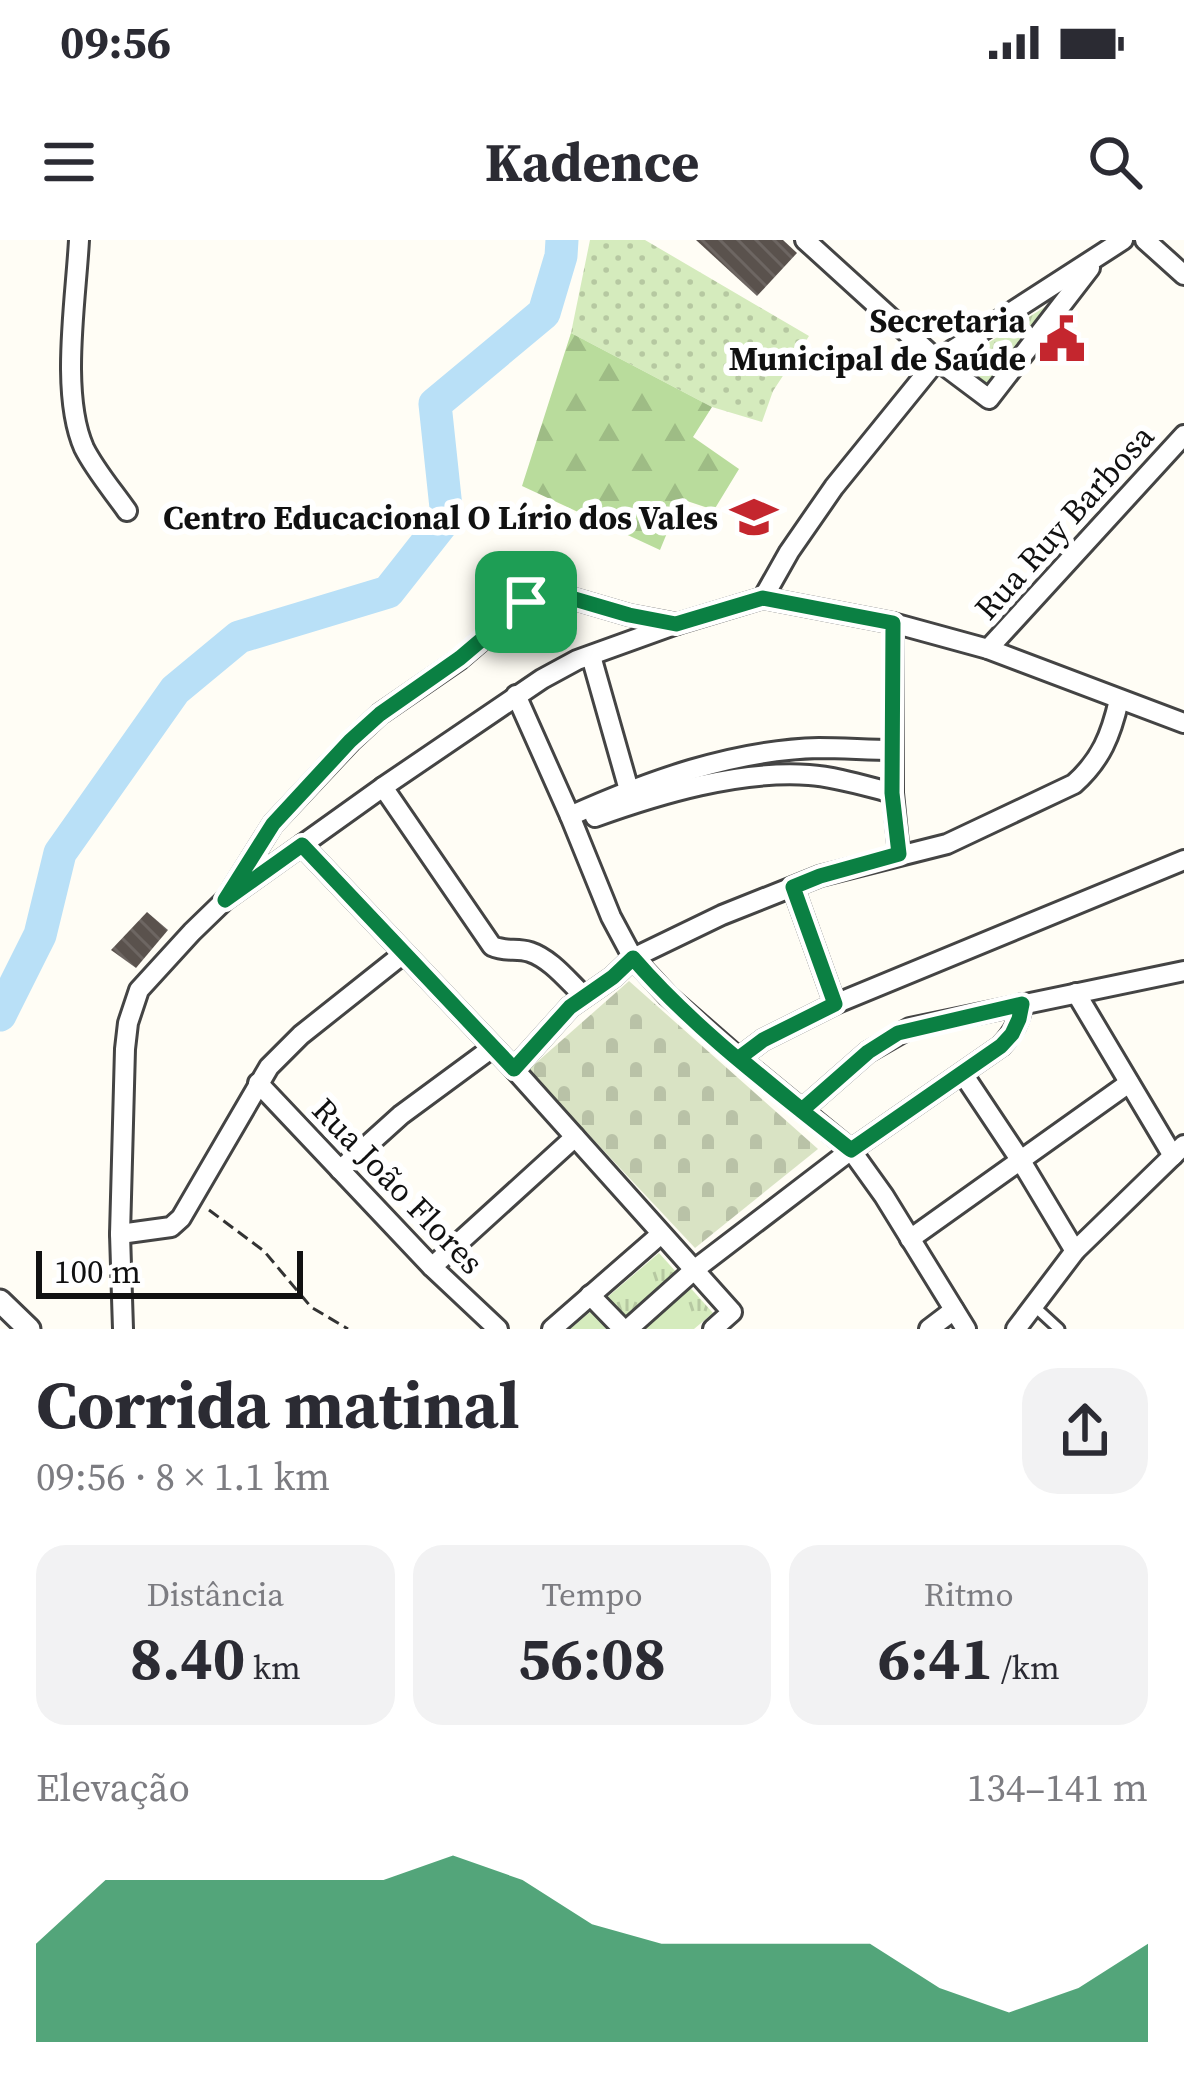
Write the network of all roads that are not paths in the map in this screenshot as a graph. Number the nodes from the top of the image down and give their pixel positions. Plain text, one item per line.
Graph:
1 (80, 240) edge
2 (1123, 240) edge
3 (1145, 240) edge
4 (813, 242) edge
5 (1098, 258) junction
6 (1184, 274) edge
7 (937, 360) junction
8 (1184, 435) edge
9 (127, 511) dead end
10 (763, 598) junction
11 (893, 623) junction
12 (676, 624) junction
13 (988, 650) junction
14 (591, 656) junction
15 (516, 695) junction
16 (1119, 700) junction
17 (1184, 723) edge
18 (893, 751) junction
19 (383, 787) junction
20 (629, 790) junction
21 (892, 793) junction
22 (572, 821) junction
23 (302, 845) junction
24 (899, 854) junction
25 (1184, 860) edge
26 (793, 887) junction
27 (225, 900) junction
28 (403, 954) junction
29 (633, 958) junction
30 (1184, 971) edge
31 (1076, 993) junction
32 (584, 995) junction
33 (835, 1004) junction
34 (1022, 1004) junction
35 (492, 1048) junction
36 (739, 1058) junction
37 (514, 1069) junction
38 (963, 1074) junction
39 (258, 1083) junction
40 (1129, 1083) junction
41 (802, 1110) junction
42 (575, 1137) junction
43 (851, 1150) junction
44 (1179, 1150) edge
45 (1021, 1161) junction
46 (340, 1170) junction
47 (120, 1234) junction
48 (661, 1234) junction
49 (910, 1239) junction
50 (1075, 1251) junction
51 (432, 1267) junction
52 (694, 1270) junction
53 (590, 1294) junction
54 (0, 1301) edge
55 (1034, 1306) junction
56 (954, 1310) junction
57 (29, 1329) edge
58 (123, 1329) edge
59 (498, 1329) edge
60 (553, 1329) edge
61 (626, 1329) edge
62 (713, 1329) edge
63 (929, 1329) edge
64 (966, 1329) edge
65 (1016, 1329) edge
66 (1059, 1329) edge

1 - 9 street
2 - 5 street
3 - 6 street
4 - 7 street
5 - 7 street
5 - 7 street
7 - 10 street
8 - 13 street, Rua Ruy Barbosa
10 - 11 street
10 - 12 street
11 - 13 street
11 - 18 street
12 - 14 street
12 - 27 street
13 - 16 street
14 - 15 street
14 - 20 street
15 - 19 street
15 - 22 street
16 - 17 street
16 - 24 street
18 - 20 street
18 - 21 street
19 - 23 street
19 - 32 street
20 - 22 street
21 - 22 street
21 - 24 street
22 - 29 street
23 - 27 street
23 - 28 street
24 - 26 street
25 - 33 street
26 - 29 street
26 - 33 street
27 - 47 street
28 - 35 street
28 - 39 street
29 - 32 street
29 - 36 street
30 - 31 street
31 - 34 street
31 - 40 street
32 - 37 street
33 - 36 street
34 - 38 street
34 - 41 street
35 - 37 street
35 - 46 street
36 - 41 street
37 - 42 street
38 - 43 street
38 - 45 street
39 - 46 street, Rua João Flores
39 - 47 street
40 - 44 street
40 - 45 street
41 - 43 street
42 - 48 street
42 - 51 street
43 - 49 street
43 - 52 street
44 - 50 street
45 - 49 street
45 - 50 street
46 - 51 street, Rua João Flores
47 - 58 street
48 - 52 street
48 - 53 street
49 - 56 street
50 - 55 street
51 - 59 street, Rua João Flores
52 - 61 street
52 - 62 street
53 - 60 street
53 - 61 street
54 - 57 street
55 - 65 street
55 - 66 lane
56 - 63 street
56 - 64 street

